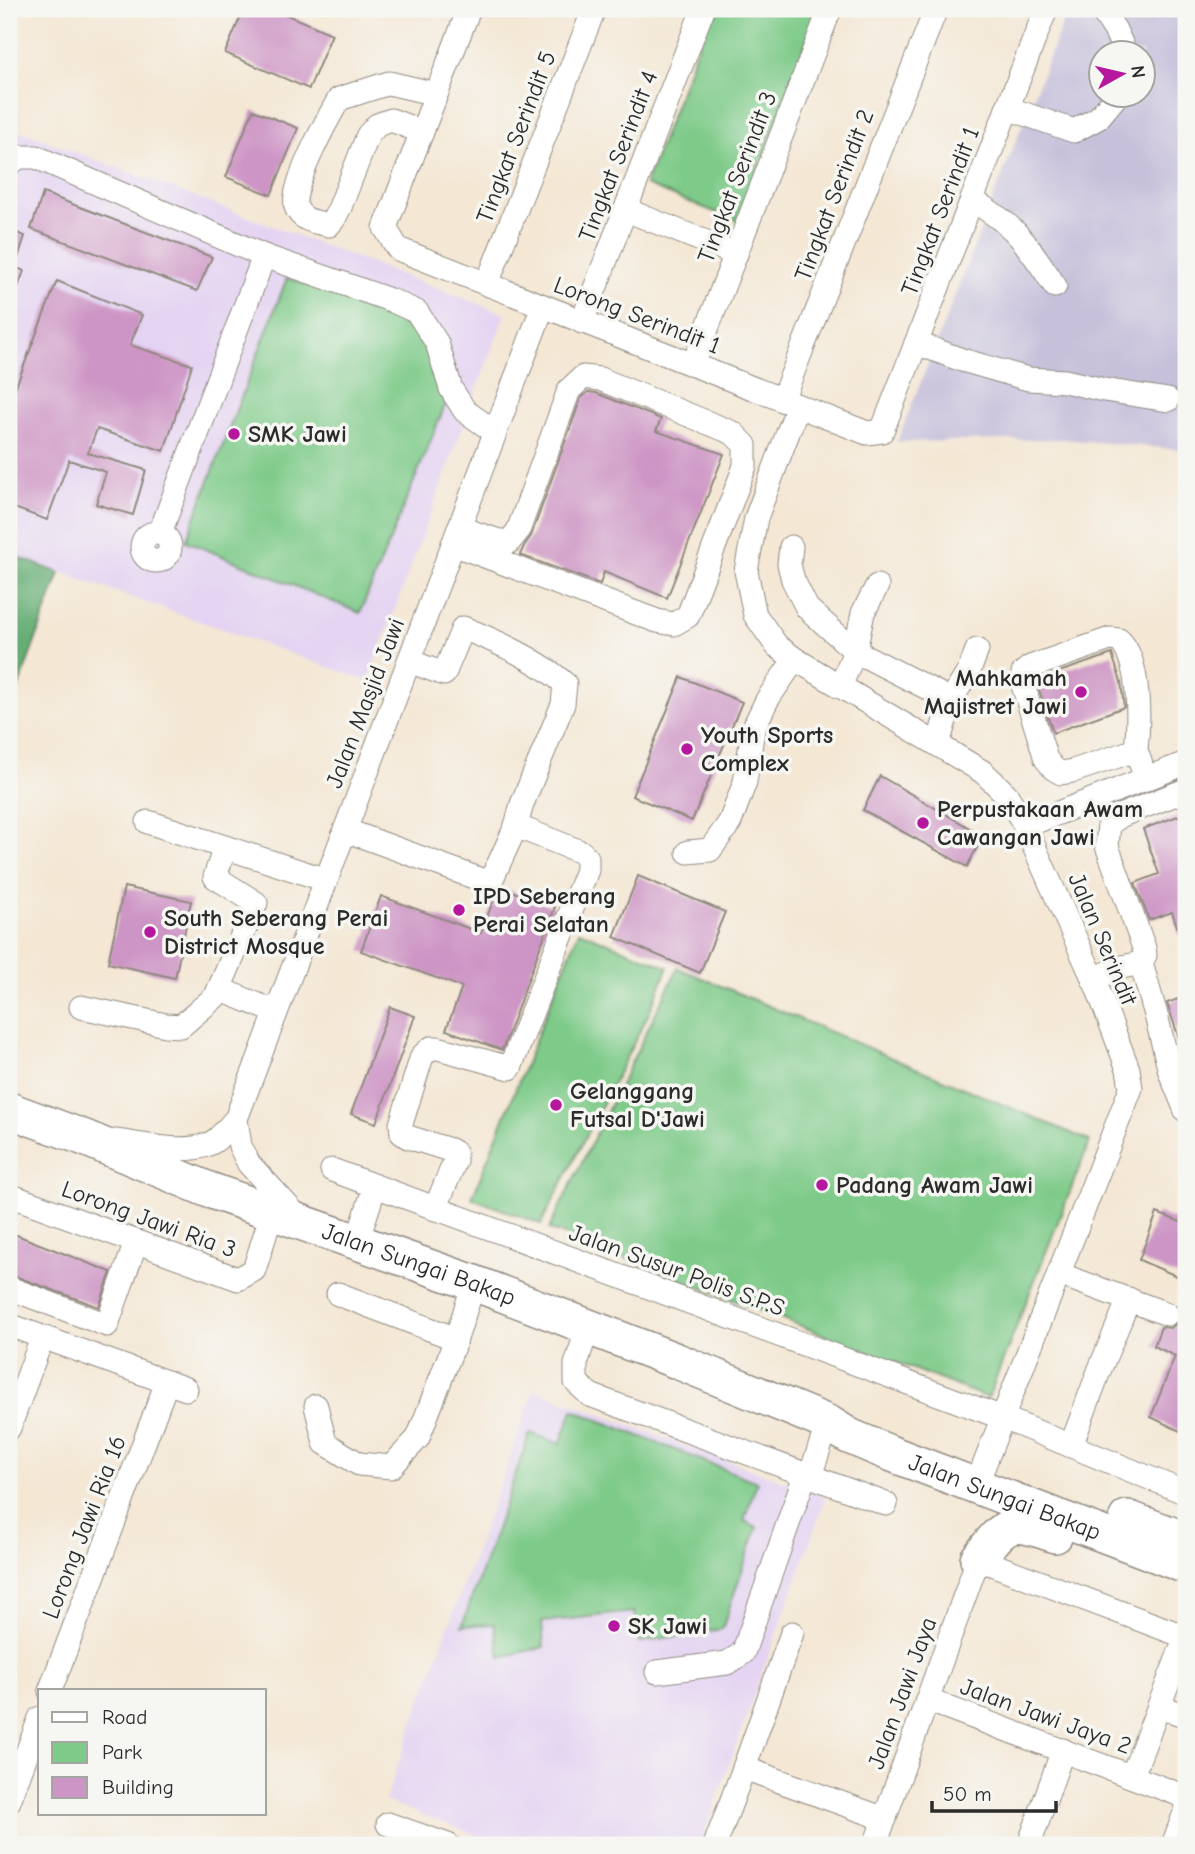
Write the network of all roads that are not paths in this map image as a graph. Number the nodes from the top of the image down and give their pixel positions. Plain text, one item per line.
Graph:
1 (469, 9) edge
2 (594, 9) edge
3 (703, 9) edge
4 (830, 9) edge
5 (936, 9) edge
6 (1046, 9) edge
7 (1101, 9) edge
8 (1119, 38) edge
9 (436, 94) junction
10 (1007, 108) junction
11 (1106, 108) edge
12 (422, 132) junction
13 (9, 164) edge
14 (972, 200) junction
15 (626, 210) junction
16 (736, 254) junction
17 (264, 256) junction
18 (487, 284) junction
19 (1055, 286) dead end
20 (543, 306) junction
21 (582, 322) junction
22 (916, 343) junction
23 (693, 365) junction
24 (1168, 400) dead end
25 (790, 403) junction
26 (882, 431) joint
27 (495, 432) junction
28 (160, 533) dead end
29 (456, 536) junction
30 (791, 547) dead end
31 (877, 586) dead end
32 (855, 650) junction
33 (977, 650) dead end
34 (794, 659) junction
35 (409, 661) junction
36 (840, 687) junction
37 (951, 701) junction
38 (938, 744) junction
39 (1136, 750) junction
40 (1186, 763) edge
41 (1146, 779) junction
42 (1186, 790) edge
43 (148, 822) dead end
44 (1025, 825) junction
45 (516, 826) junction
46 (345, 830) junction
47 (225, 847) junction
48 (688, 852) dead end
49 (326, 880) junction
50 (1141, 963) junction
51 (1093, 979) junction
52 (219, 989) junction
53 (81, 1007) dead end
54 (276, 1012) junction
55 (9, 1110) edge
56 (1186, 1111) edge
57 (236, 1119) junction
58 (85, 1138) junction
59 (332, 1170) dead end
60 (375, 1186) junction
61 (9, 1195) edge
62 (435, 1209) junction
63 (288, 1218) junction
64 (356, 1241) junction
65 (136, 1242) junction
66 (1059, 1274) junction
67 (474, 1283) junction
68 (9, 1289) edge
69 (338, 1294) dead end
70 (1129, 1299) junction
71 (1167, 1314) dead end
72 (9, 1325) edge
73 (107, 1325) junction
74 (588, 1327) junction
75 (42, 1338) junction
76 (456, 1339) junction
77 (96, 1356) junction
78 (316, 1406) dead end
79 (1003, 1418) junction
80 (828, 1423) junction
81 (9, 1428) edge
82 (1071, 1446) junction
83 (887, 1452) junction
84 (808, 1475) junction
85 (980, 1476) junction
86 (1186, 1493) edge
87 (886, 1504) dead end
88 (1186, 1540) edge
89 (978, 1559) junction
90 (1186, 1567) edge
91 (792, 1633) dead end
92 (1186, 1637) edge
93 (657, 1672) dead end
94 (51, 1689) edge
95 (927, 1700) junction
96 (1158, 1706) junction
97 (1186, 1716) edge
98 (38, 1723) edge
99 (1063, 1750) junction
100 (744, 1768) junction
101 (1132, 1776) junction
102 (1186, 1797) edge
103 (9, 1801) edge
104 (1186, 1810) edge
105 (885, 1819) junction
106 (388, 1824) dead end
107 (448, 1845) edge
108 (715, 1845) edge
109 (875, 1845) edge
110 (1029, 1845) edge
111 (1173, 1845) edge

1 - 9 street
2 - 18 street, Tingkat Serindit 5
3 - 15 street, Tingkat Serindit 4
4 - 16 street, Tingkat Serindit 3
5 - 25 street, Tingkat Serindit 2
6 - 10 street, Tingkat Serindit 1
7 - 8 street
9 - 12 street
9 - 12 street
10 - 11 street
10 - 14 street, Tingkat Serindit 1
12 - 18 street, Lorong Serindit 1
13 - 17 street
14 - 19 street
14 - 22 street, Tingkat Serindit 1
15 - 16 street
15 - 21 street, Tingkat Serindit 4
16 - 23 street, Tingkat Serindit 3
17 - 27 street
17 - 28 street
18 - 20 street, Lorong Serindit 1
20 - 21 street, Lorong Serindit 1
20 - 27 street, Jalan Masjid Jawi
21 - 23 street, Lorong Serindit 1
22 - 24 street
22 - 26 street, Tingkat Serindit 1
23 - 25 street, Lorong Serindit 1
25 - 26 street, Lorong Serindit 1
25 - 34 street, Jalan Serindit
27 - 29 street, Jalan Masjid Jawi
29 - 29 street
29 - 35 street, Jalan Masjid Jawi
30 - 32 street
31 - 32 street
32 - 36 street
32 - 37 street
33 - 37 street
34 - 36 street, Jalan Serindit
34 - 48 street
35 - 45 street
35 - 46 street, Jalan Masjid Jawi
36 - 38 street, Jalan Serindit
37 - 38 street
38 - 44 street, Jalan Serindit
39 - 39 street
39 - 41 street
40 - 41 street
41 - 44 street
42 - 50 street
43 - 47 street
44 - 51 street, Jalan Serindit
45 - 46 street
45 - 62 street
46 - 49 street, Jalan Masjid Jawi
47 - 49 street
47 - 52 street
49 - 54 street, Jalan Masjid Jawi
50 - 51 street
50 - 56 street
51 - 66 street, Jalan Serindit
52 - 53 street
52 - 54 street
54 - 57 street, Jalan Masjid Jawi
55 - 58 highway, Jalan Sungai Bakap
57 - 58 street, Jalan Masjid Jawi
57 - 63 street
58 - 63 highway, Jalan Sungai Bakap
59 - 60 street, Jalan Susur Polis S.P.S
60 - 62 street, Jalan Susur Polis S.P.S
60 - 64 street
61 - 65 street, Lorong Jawi Ria 3
62 - 79 street, Jalan Susur Polis S.P.S
63 - 64 highway, Jalan Sungai Bakap
63 - 65 street, Lorong Jawi Ria 3
64 - 67 highway, Jalan Sungai Bakap
65 - 73 street
66 - 70 street
66 - 79 street, Jalan Serindit
67 - 74 highway, Jalan Sungai Bakap
67 - 76 street
68 - 73 street
69 - 76 street
70 - 71 street
70 - 82 street
72 - 75 street
73 - 77 street
74 - 80 highway, Jalan Sungai Bakap
74 - 84 street
75 - 77 street
75 - 81 street
76 - 78 street
77 - 94 street, Lorong Jawi Ria 16
79 - 82 street, Jalan Susur Polis S.P.S
79 - 85 street, Jalan Serindit
80 - 83 highway, Jalan Sungai Bakap
80 - 84 street
80 - 85 highway, Jalan Sungai Bakap
82 - 86 street, Jalan Susur Polis S.P.S
83 - 85 highway, Jalan Sungai Bakap
83 - 89 highway
84 - 87 street
84 - 93 street
85 - 88 highway, Jalan Sungai Bakap
85 - 90 highway, Jalan Sungai Bakap
89 - 90 highway
89 - 92 street
89 - 95 street, Jalan Jawi Jaya
91 - 100 street
92 - 96 street
95 - 99 street, Jalan Jawi Jaya 2
95 - 105 street, Jalan Jawi Jaya
96 - 97 street
96 - 101 street
98 - 103 street
99 - 101 street, Jalan Jawi Jaya 2
99 - 110 street
100 - 105 street
100 - 108 street
101 - 102 street, Jalan Jawi Jaya 2
104 - 111 street
105 - 109 street, Jalan Jawi Jaya
106 - 107 street

